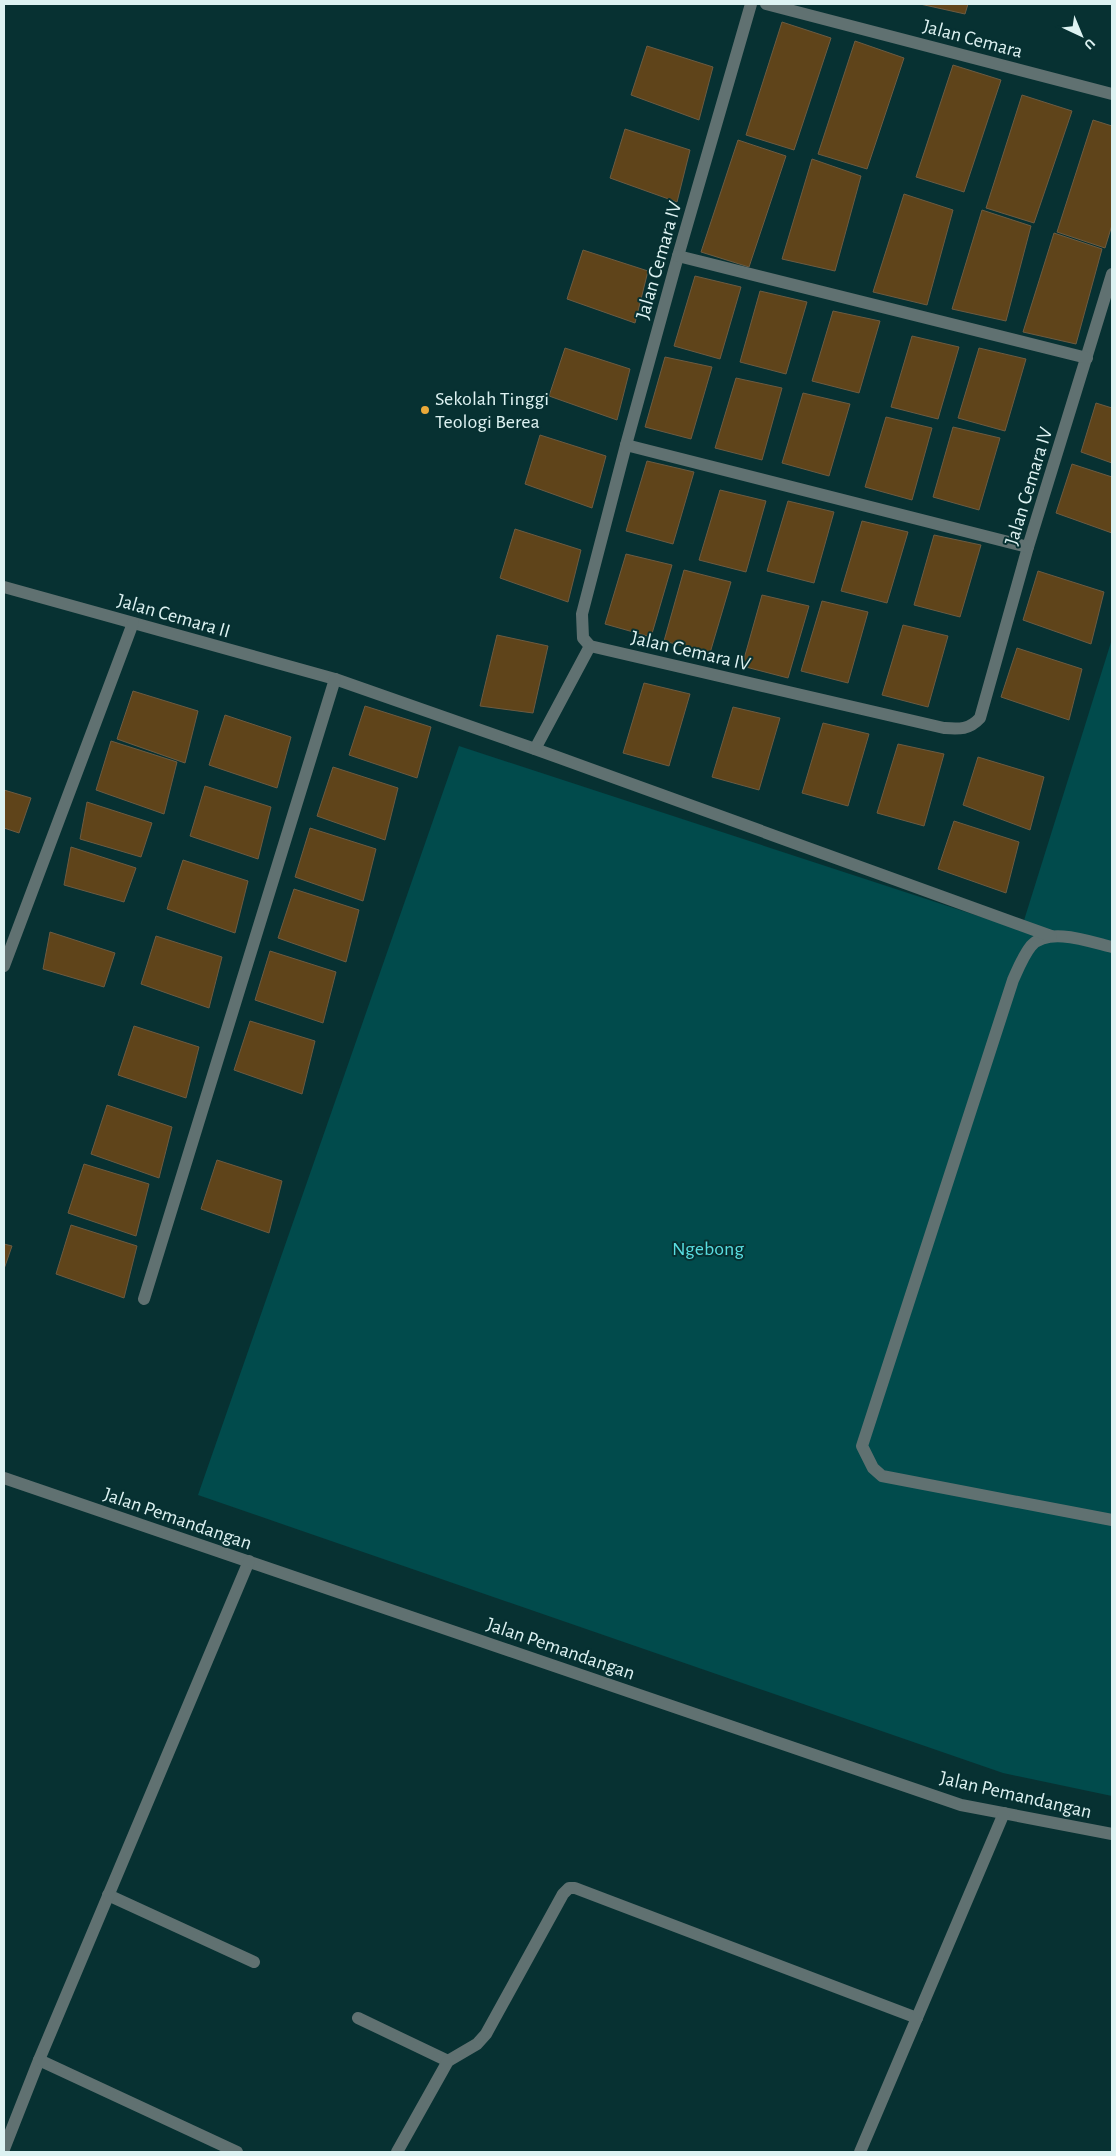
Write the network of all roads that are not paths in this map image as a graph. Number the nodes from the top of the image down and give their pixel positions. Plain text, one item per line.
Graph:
1 (751, 4) edge
2 (766, 4) edge
3 (1112, 94) edge
4 (678, 256) junction
5 (1112, 274) edge
6 (1087, 358) junction
7 (626, 445) junction
8 (1028, 547) junction
9 (4, 587) edge
10 (133, 623) junction
11 (590, 646) junction
12 (335, 679) junction
13 (535, 749) junction
14 (1051, 936) junction
15 (1112, 947) edge
16 (4, 966) edge
17 (144, 1299) dead end
18 (4, 1478) edge
19 (1112, 1520) edge
20 (249, 1562) junction
21 (1004, 1813) junction
22 (1112, 1834) edge
23 (108, 1895) junction
24 (254, 1962) dead end
25 (358, 2018) dead end
26 (917, 2018) junction
27 (39, 2060) junction
28 (448, 2061) junction
29 (4, 2148) edge
30 (237, 2152) edge
31 (397, 2152) edge
32 (860, 2152) edge

1 - 4 street, Jalan Cemara IV
2 - 3 street, Jalan Cemara
4 - 6 street
4 - 7 street, Jalan Cemara IV
5 - 6 street, Jalan Cemara IV
6 - 8 street, Jalan Cemara IV
7 - 8 street
7 - 11 street, Jalan Cemara IV
8 - 11 street, Jalan Cemara IV
9 - 10 street, Jalan Cemara II
10 - 12 street, Jalan Cemara II
10 - 16 street
11 - 13 street
12 - 13 street, Jalan Cemara II
12 - 17 street
13 - 14 street, Jalan Cemara II
14 - 15 street, Jalan Cemara II
14 - 19 street
18 - 20 street, Jalan Pemandangan
20 - 21 street, Jalan Pemandangan
20 - 23 street
21 - 22 street, Jalan Pemandangan
21 - 26 street
23 - 24 street
23 - 27 street
25 - 28 street
26 - 28 street
26 - 32 street
27 - 29 street
27 - 30 street
28 - 31 street

